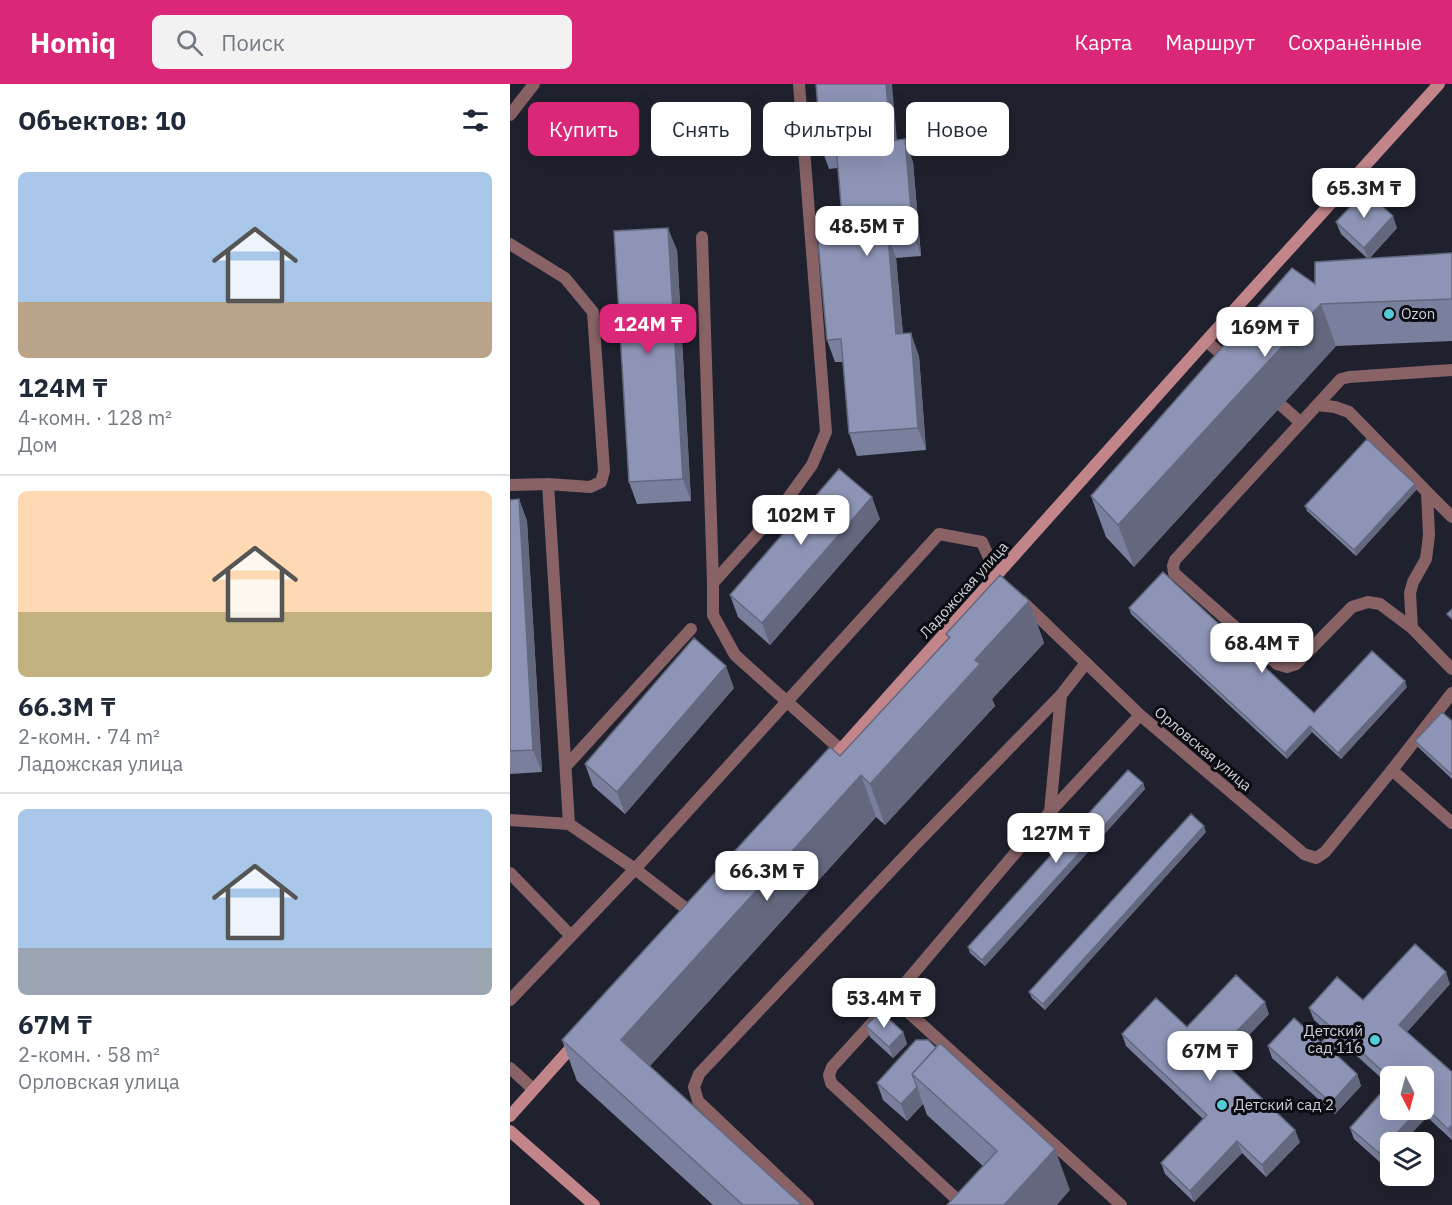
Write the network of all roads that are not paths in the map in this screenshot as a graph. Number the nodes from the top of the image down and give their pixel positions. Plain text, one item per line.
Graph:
1 (534, 84) edge
2 (799, 84) edge
3 (1439, 84) edge
4 (510, 114) edge
5 (702, 237) dead end
6 (510, 243) edge
7 (1206, 341) junction
8 (1240, 369) edge
9 (1452, 370) edge
10 (1281, 405) dead end
11 (1317, 405) junction
12 (1300, 422) junction
13 (548, 484) junction
14 (510, 485) edge
15 (1427, 492) junction
16 (1452, 517) edge
17 (713, 583) junction
18 (1005, 584) junction
19 (1412, 628) junction
20 (691, 629) dead end
21 (1086, 663) junction
22 (1452, 669) edge
23 (1452, 693) edge
24 (1061, 695) junction
25 (787, 702) junction
26 (1140, 715) junction
27 (841, 750) junction
28 (566, 766) junction
29 (1392, 770) junction
30 (818, 776) edge
31 (1050, 812) junction
32 (510, 820) edge
33 (1452, 823) edge
34 (569, 824) junction
35 (635, 869) junction
36 (510, 873) edge
37 (693, 915) edge
38 (572, 936) junction
39 (895, 998) junction
40 (510, 1000) edge
41 (581, 1036) edge
42 (510, 1068) edge
43 (533, 1089) junction
44 (510, 1116) edge
45 (510, 1131) edge
46 (594, 1205) edge
47 (808, 1205) edge
48 (963, 1205) edge
49 (1121, 1205) edge

1 - 4 street
2 - 17 street
3 - 7 main road, Ладожская улица
5 - 17 street
6 - 13 street
7 - 8 street
7 - 18 main road, Ладожская улица
9 - 11 street
10 - 12 street
11 - 12 street
11 - 15 street
12 - 19 street
13 - 14 street
13 - 28 street
15 - 16 street
15 - 19 street
17 - 25 street
18 - 21 street
18 - 25 street
18 - 27 main road, Ладожская улица
19 - 22 street
20 - 28 street
21 - 24 street
21 - 26 street
23 - 29 street
24 - 31 street
24 - 47 street
25 - 27 street
25 - 35 street
26 - 29 street, Орловская улица
26 - 31 street, Орловская улица
27 - 30 main road, Ладожская улица
28 - 34 street
29 - 33 street
31 - 39 street, Орловская улица
32 - 34 street
34 - 35 street
35 - 37 street
35 - 38 street
36 - 38 street
38 - 40 street
39 - 48 street, Орловская улица
39 - 49 street
41 - 43 main road
42 - 43 street
43 - 44 main road
45 - 46 main road

